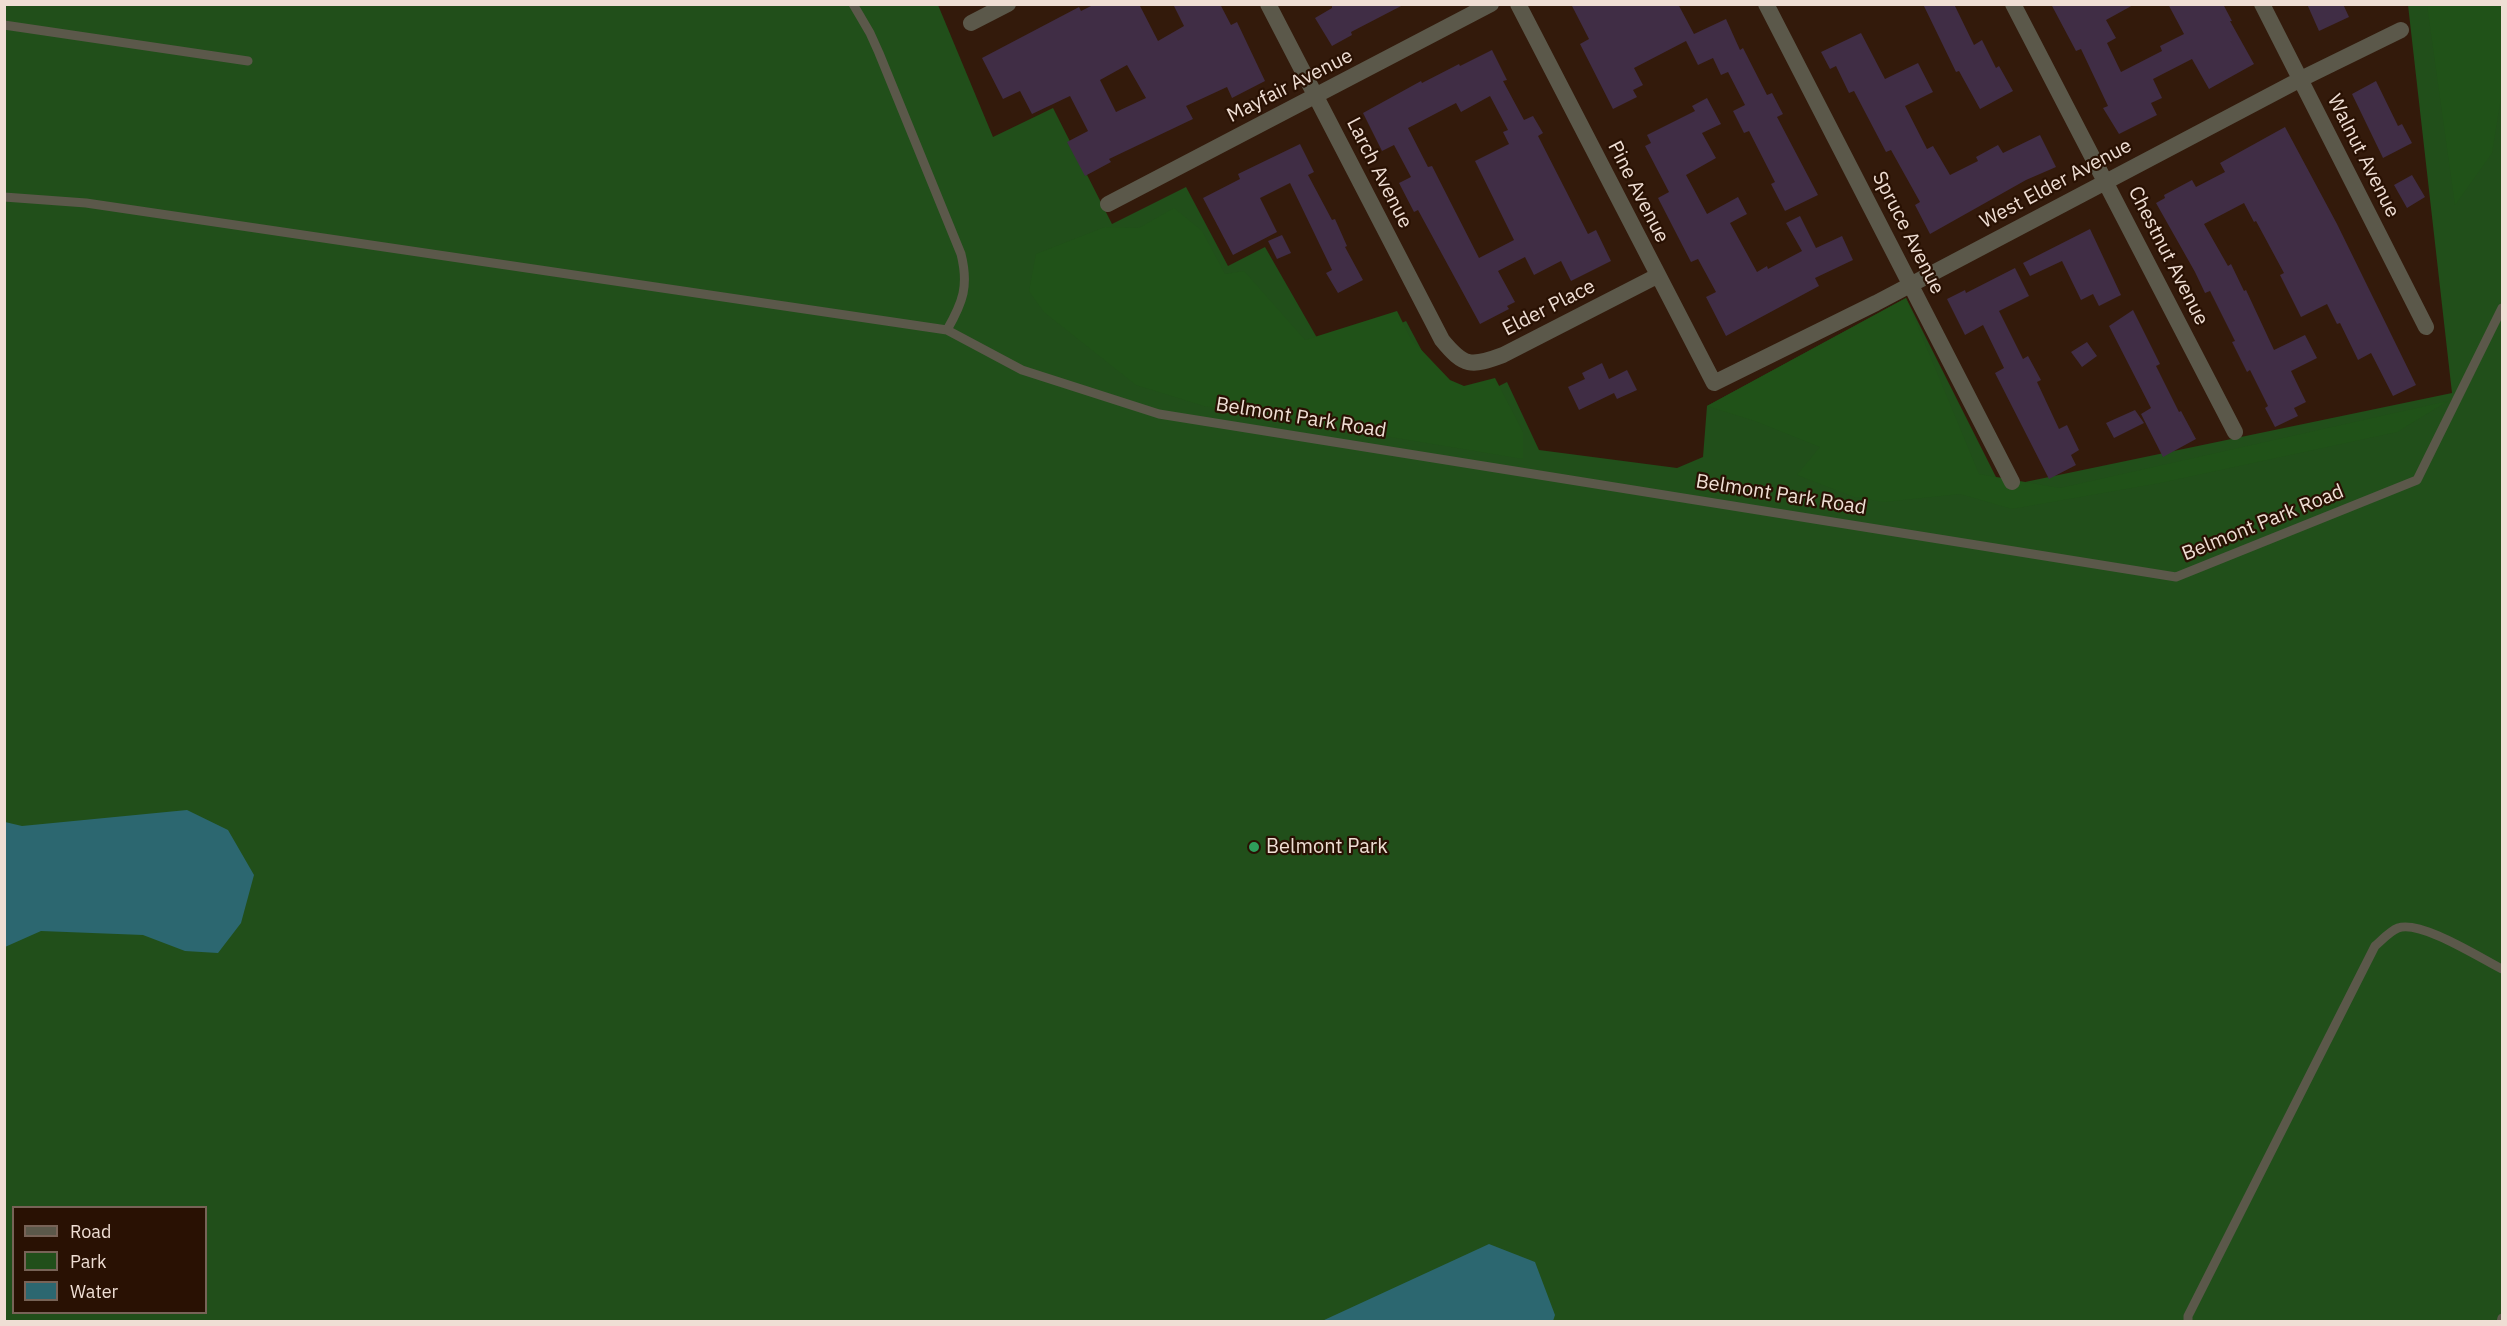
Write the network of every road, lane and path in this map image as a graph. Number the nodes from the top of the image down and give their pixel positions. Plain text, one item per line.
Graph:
1 (853, 4) edge
2 (1008, 4) edge
3 (1268, 4) edge
4 (1491, 4) edge
5 (1518, 4) edge
6 (1766, 4) edge
7 (2013, 4) edge
8 (2262, 4) edge
9 (971, 23) dead end
10 (4, 25) edge
11 (2402, 30) dead end
12 (248, 61) dead end
13 (2301, 80) junction
14 (1316, 96) junction
15 (2106, 181) junction
16 (4, 197) edge
17 (1108, 204) dead end
18 (1657, 276) junction
19 (1910, 284) junction
20 (2502, 308) edge
21 (2426, 327) dead end
22 (947, 330) junction
23 (1457, 358) joint
24 (1730, 374) joint
25 (2235, 432) dead end
26 (2012, 482) dead end
27 (2502, 969) edge
28 (2188, 1322) edge

1 - 22 lane
2 - 9 street
3 - 14 street, Larch Avenue
4 - 14 street, Mayfair Avenue
5 - 18 street, Pine Avenue
6 - 19 street, Spruce Avenue
7 - 15 street, Chestnut Avenue
8 - 13 street, Walnut Avenue
10 - 12 lane
11 - 13 street, West Elder Avenue
13 - 15 street, West Elder Avenue
13 - 21 street, Walnut Avenue
14 - 17 street, Mayfair Avenue
14 - 23 street, Larch Avenue
15 - 19 street, West Elder Avenue
15 - 25 street, Chestnut Avenue
16 - 22 lane, Belmont Park Road
18 - 23 street, Elder Place
18 - 24 street, Pine Avenue
19 - 24 street, West Elder Avenue
19 - 26 street, Spruce Avenue
20 - 22 lane, Belmont Park Road
27 - 28 lane

